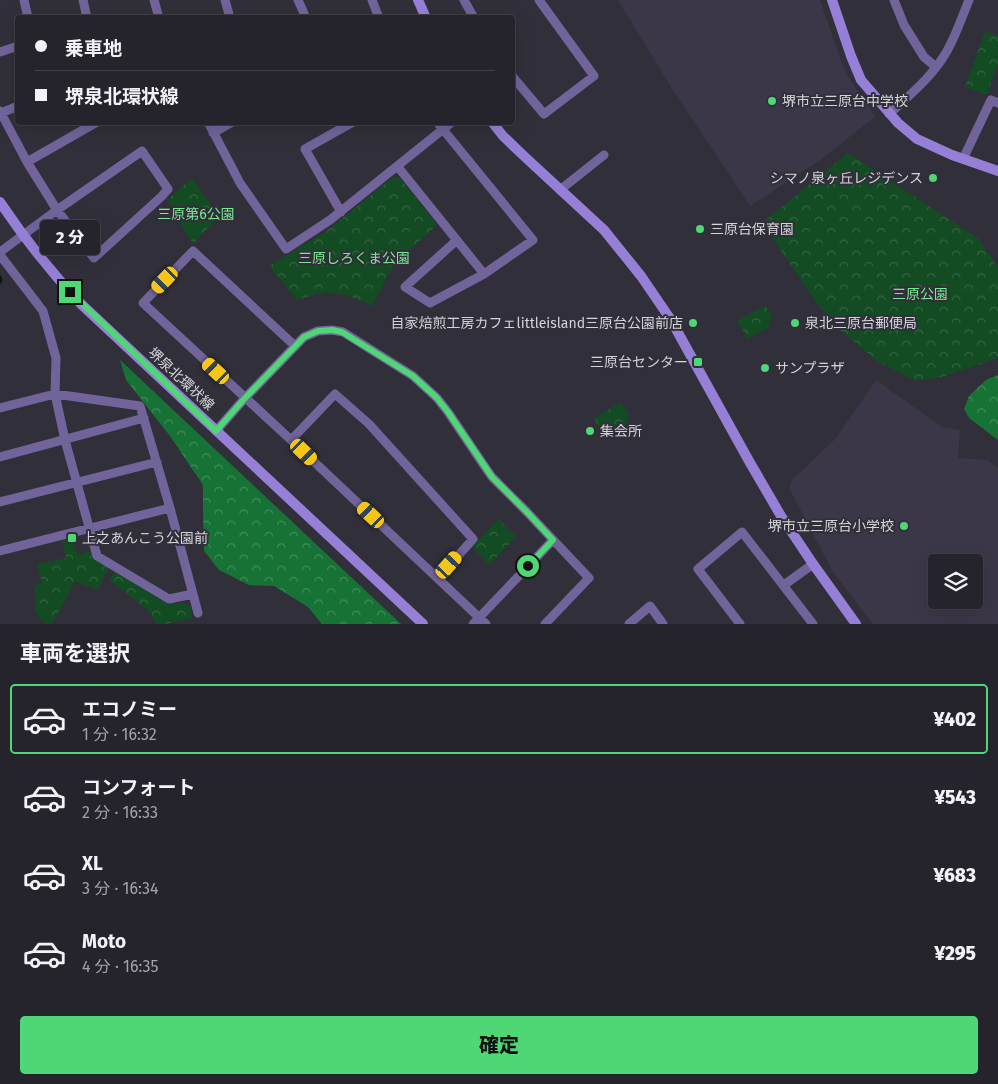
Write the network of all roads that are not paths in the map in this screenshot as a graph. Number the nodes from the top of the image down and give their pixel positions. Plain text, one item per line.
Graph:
1 (24, 0) edge
2 (82, 0) edge
3 (154, 0) edge
4 (225, 0) edge
5 (298, 0) edge
6 (372, 0) edge
7 (418, 0) edge
8 (464, 0) edge
9 (539, 0) edge
10 (832, 0) edge
11 (894, 0) edge
12 (968, 0) edge
13 (27, 15) edge
14 (86, 15) edge
15 (158, 15) edge
16 (229, 15) edge
17 (305, 15) edge
18 (378, 15) edge
19 (425, 15) edge
20 (472, 15) edge
21 (15, 47) edge
22 (0, 52) edge
23 (936, 67) junction
24 (515, 80) edge
25 (998, 102) edge
26 (15, 107) edge
27 (0, 112) edge
28 (889, 114) junction
29 (92, 125) edge
30 (209, 125) edge
31 (227, 125) edge
32 (348, 125) edge
33 (495, 125) edge
34 (440, 126) edge
35 (213, 133) junction
36 (604, 154) dead end
37 (963, 159) junction
38 (27, 162) junction
39 (398, 167) junction
40 (998, 171) edge
41 (560, 190) junction
42 (0, 202) edge
43 (56, 210) junction
44 (341, 212) junction
45 (23, 235) junction
46 (457, 240) junction
47 (0, 254) edge
48 (484, 274) junction
49 (295, 346) junction
50 (55, 394) junction
51 (245, 398) junction
52 (0, 408) edge
53 (144, 418) junction
54 (216, 431) junction
55 (65, 440) junction
56 (291, 440) junction
57 (0, 456) edge
58 (157, 462) junction
59 (76, 482) junction
60 (0, 502) edge
61 (170, 508) junction
62 (90, 527) junction
63 (553, 540) junction
64 (0, 551) edge
65 (813, 564) junction
66 (438, 578) junction
67 (784, 585) junction
68 (193, 594) junction
69 (198, 613) dead end
70 (479, 622) edge
71 (423, 624) edge
72 (545, 624) edge
73 (629, 624) edge
74 (663, 624) edge
75 (740, 624) edge
76 (813, 624) edge
77 (856, 624) edge

1 - 13 street
2 - 14 street
3 - 15 street
4 - 16 street
5 - 17 street
6 - 18 street
7 - 19 street
8 - 20 street
9 - 24 street
10 - 28 street
11 - 23 street
12 - 23 street
21 - 22 street
23 - 28 street
25 - 37 street
26 - 27 street
27 - 38 street
28 - 37 street
29 - 38 street
30 - 35 street
31 - 35 street
32 - 44 street
33 - 41 street
34 - 39 street
34 - 48 street
35 - 44 street
36 - 41 street
37 - 40 street
38 - 43 street
39 - 44 street
39 - 46 street
41 - 65 street
42 - 45 street, 堺泉北環状線
43 - 43 street
43 - 45 street
45 - 47 street
45 - 54 street, 堺泉北環状線
46 - 48 street
46 - 48 street
47 - 50 street
49 - 51 street
49 - 51 street
49 - 63 street
50 - 52 street
50 - 53 street
50 - 55 street
51 - 54 street
51 - 56 street
53 - 55 street
53 - 58 street
54 - 71 street, 堺泉北環状線
55 - 57 street
55 - 59 street
56 - 66 street
56 - 66 street
58 - 59 street
58 - 61 street
59 - 60 street
59 - 62 street
61 - 62 street
61 - 68 street
62 - 64 street
62 - 68 street
63 - 70 street
63 - 72 street
65 - 67 street
65 - 77 street
66 - 70 street
67 - 75 street
67 - 76 street
68 - 69 street
73 - 74 street

